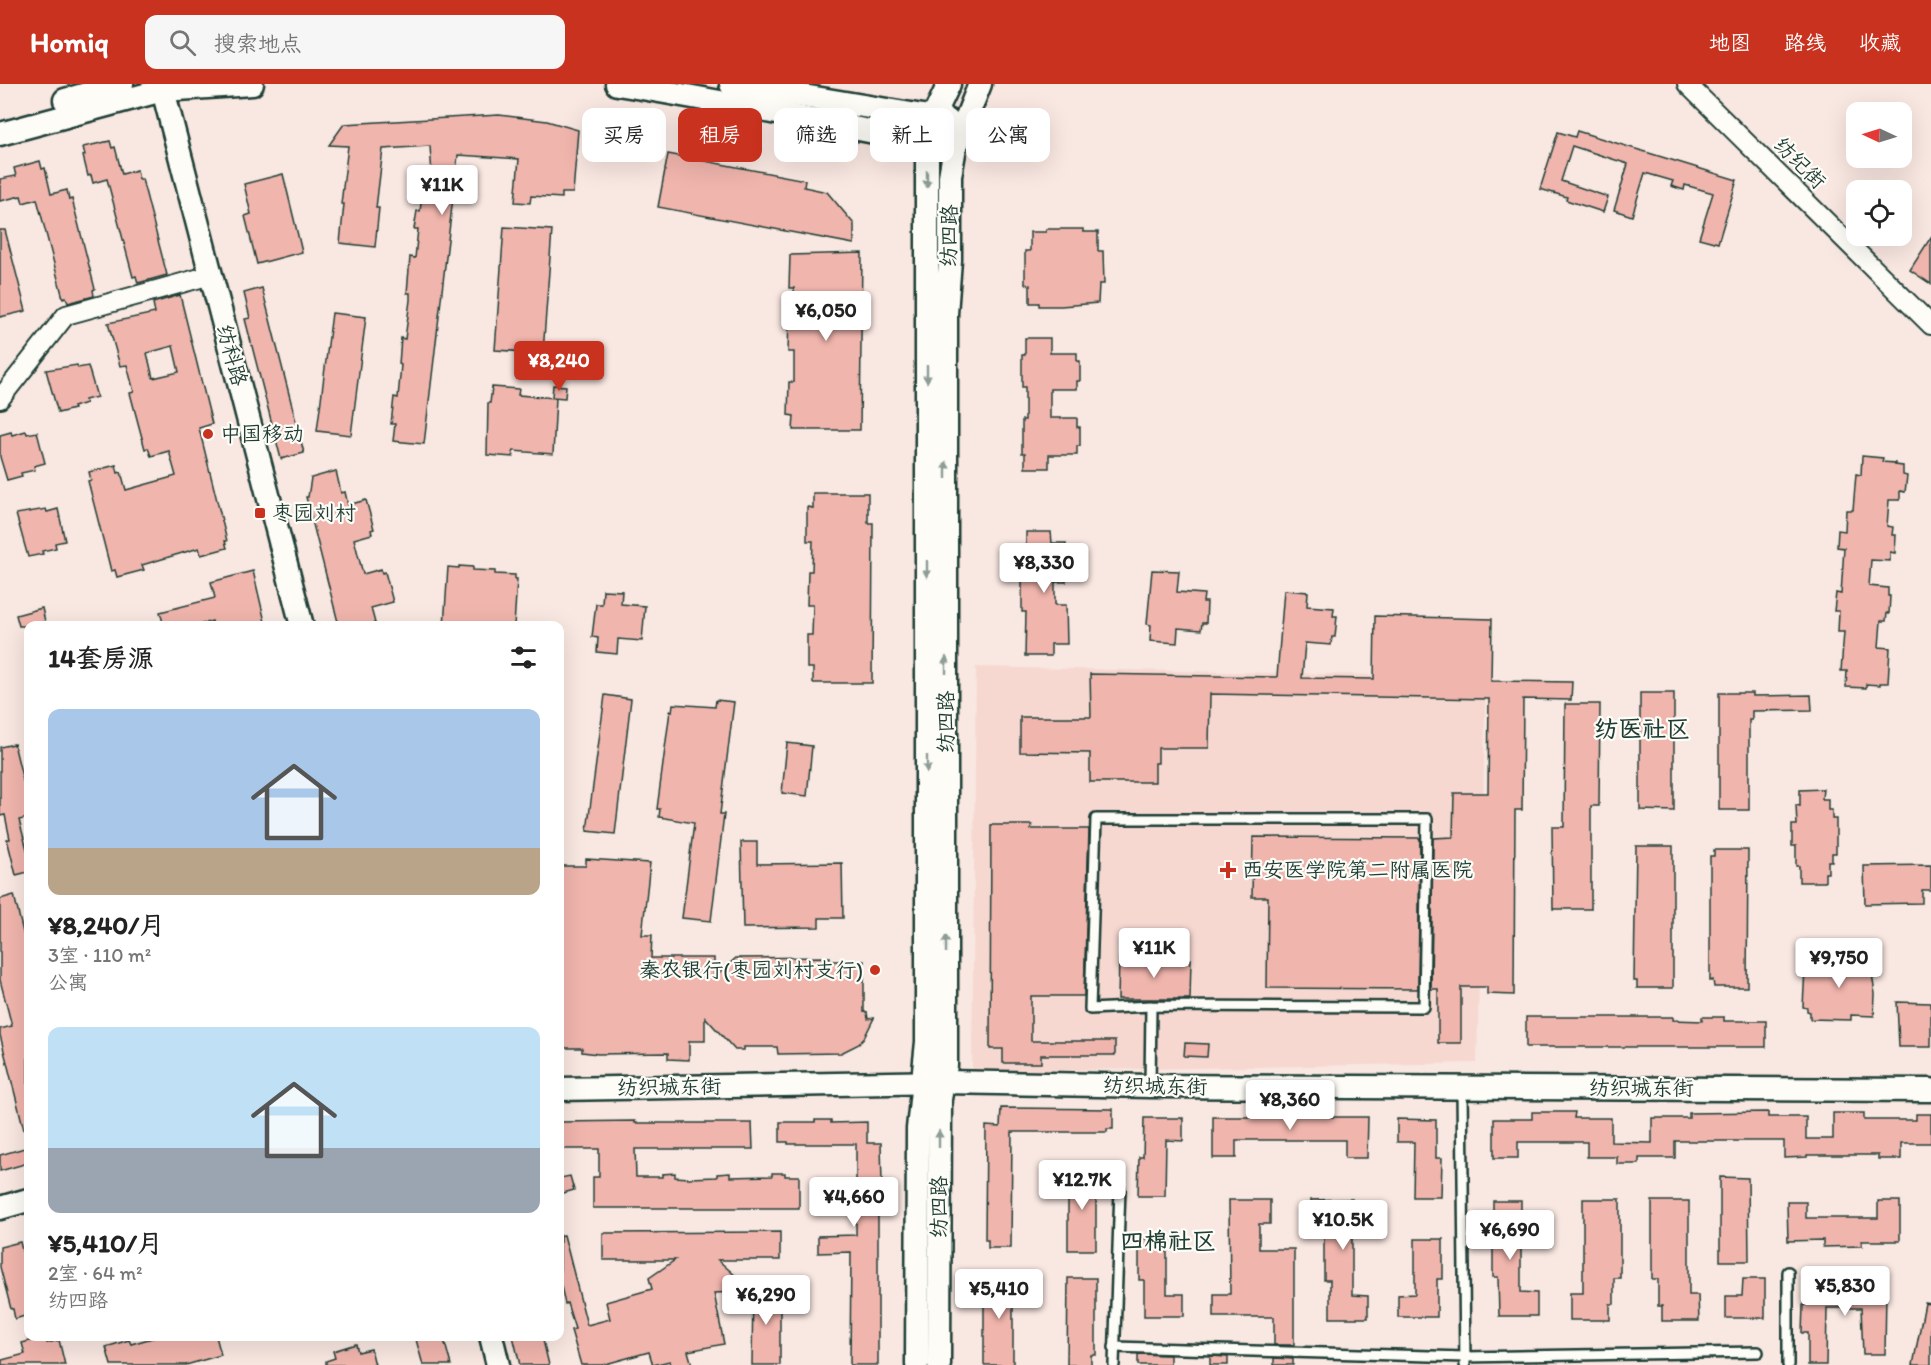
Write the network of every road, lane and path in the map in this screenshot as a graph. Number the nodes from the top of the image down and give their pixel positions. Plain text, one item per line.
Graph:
1 (122, 84) edge
2 (252, 84) edge
3 (617, 84) edge
4 (731, 84) edge
5 (949, 84) edge
6 (980, 84) edge
7 (1688, 84) edge
8 (164, 87) edge
9 (874, 108) edge
10 (938, 108) edge
11 (0, 118) edge
12 (954, 122) edge
13 (963, 123) junction
14 (870, 131) edge
15 (0, 134) edge
16 (955, 147) joint
17 (927, 162) edge
18 (211, 275) junction
19 (1931, 326) edge
20 (0, 399) edge
21 (301, 621) edge
22 (1151, 1006) junction
23 (933, 1082) junction
24 (1150, 1086) junction
25 (1461, 1087) junction
26 (564, 1089) edge
27 (1931, 1090) edge
28 (1120, 1189) dead end
29 (24, 1201) edge
30 (0, 1208) edge
31 (1788, 1272) dead end
32 (492, 1341) edge
33 (1114, 1347) junction
34 (1758, 1352) dead end
35 (1465, 1361) edge
36 (498, 1365) edge
37 (917, 1365) edge
38 (939, 1365) edge
39 (1114, 1365) edge
40 (1788, 1365) edge

1 - 11 street
2 - 8 street
3 - 14 street
4 - 9 street
5 - 10 street, 纺四路
6 - 13 street, 纺四路
7 - 19 street, 纺纪街
8 - 15 street
8 - 18 street, 纺科路
12 - 13 street
13 - 16 street, 纺四路
23 -> 16 street, 纺四路
17 -> 23 street, 纺四路
18 - 20 street
18 - 21 street, 纺科路
22 - 22 lane
22 - 24 lane
23 - 24 street, 纺织城东街
23 - 26 street, 纺织城东街
23 - 37 street, 纺四路
38 -> 23 street, 纺四路
24 - 25 street, 纺织城东街
25 - 27 street, 纺织城东街
25 - 35 lane
28 - 33 lane
29 - 30 street
31 - 40 lane
32 - 36 street
33 - 35 lane
33 - 39 lane
34 - 35 lane

